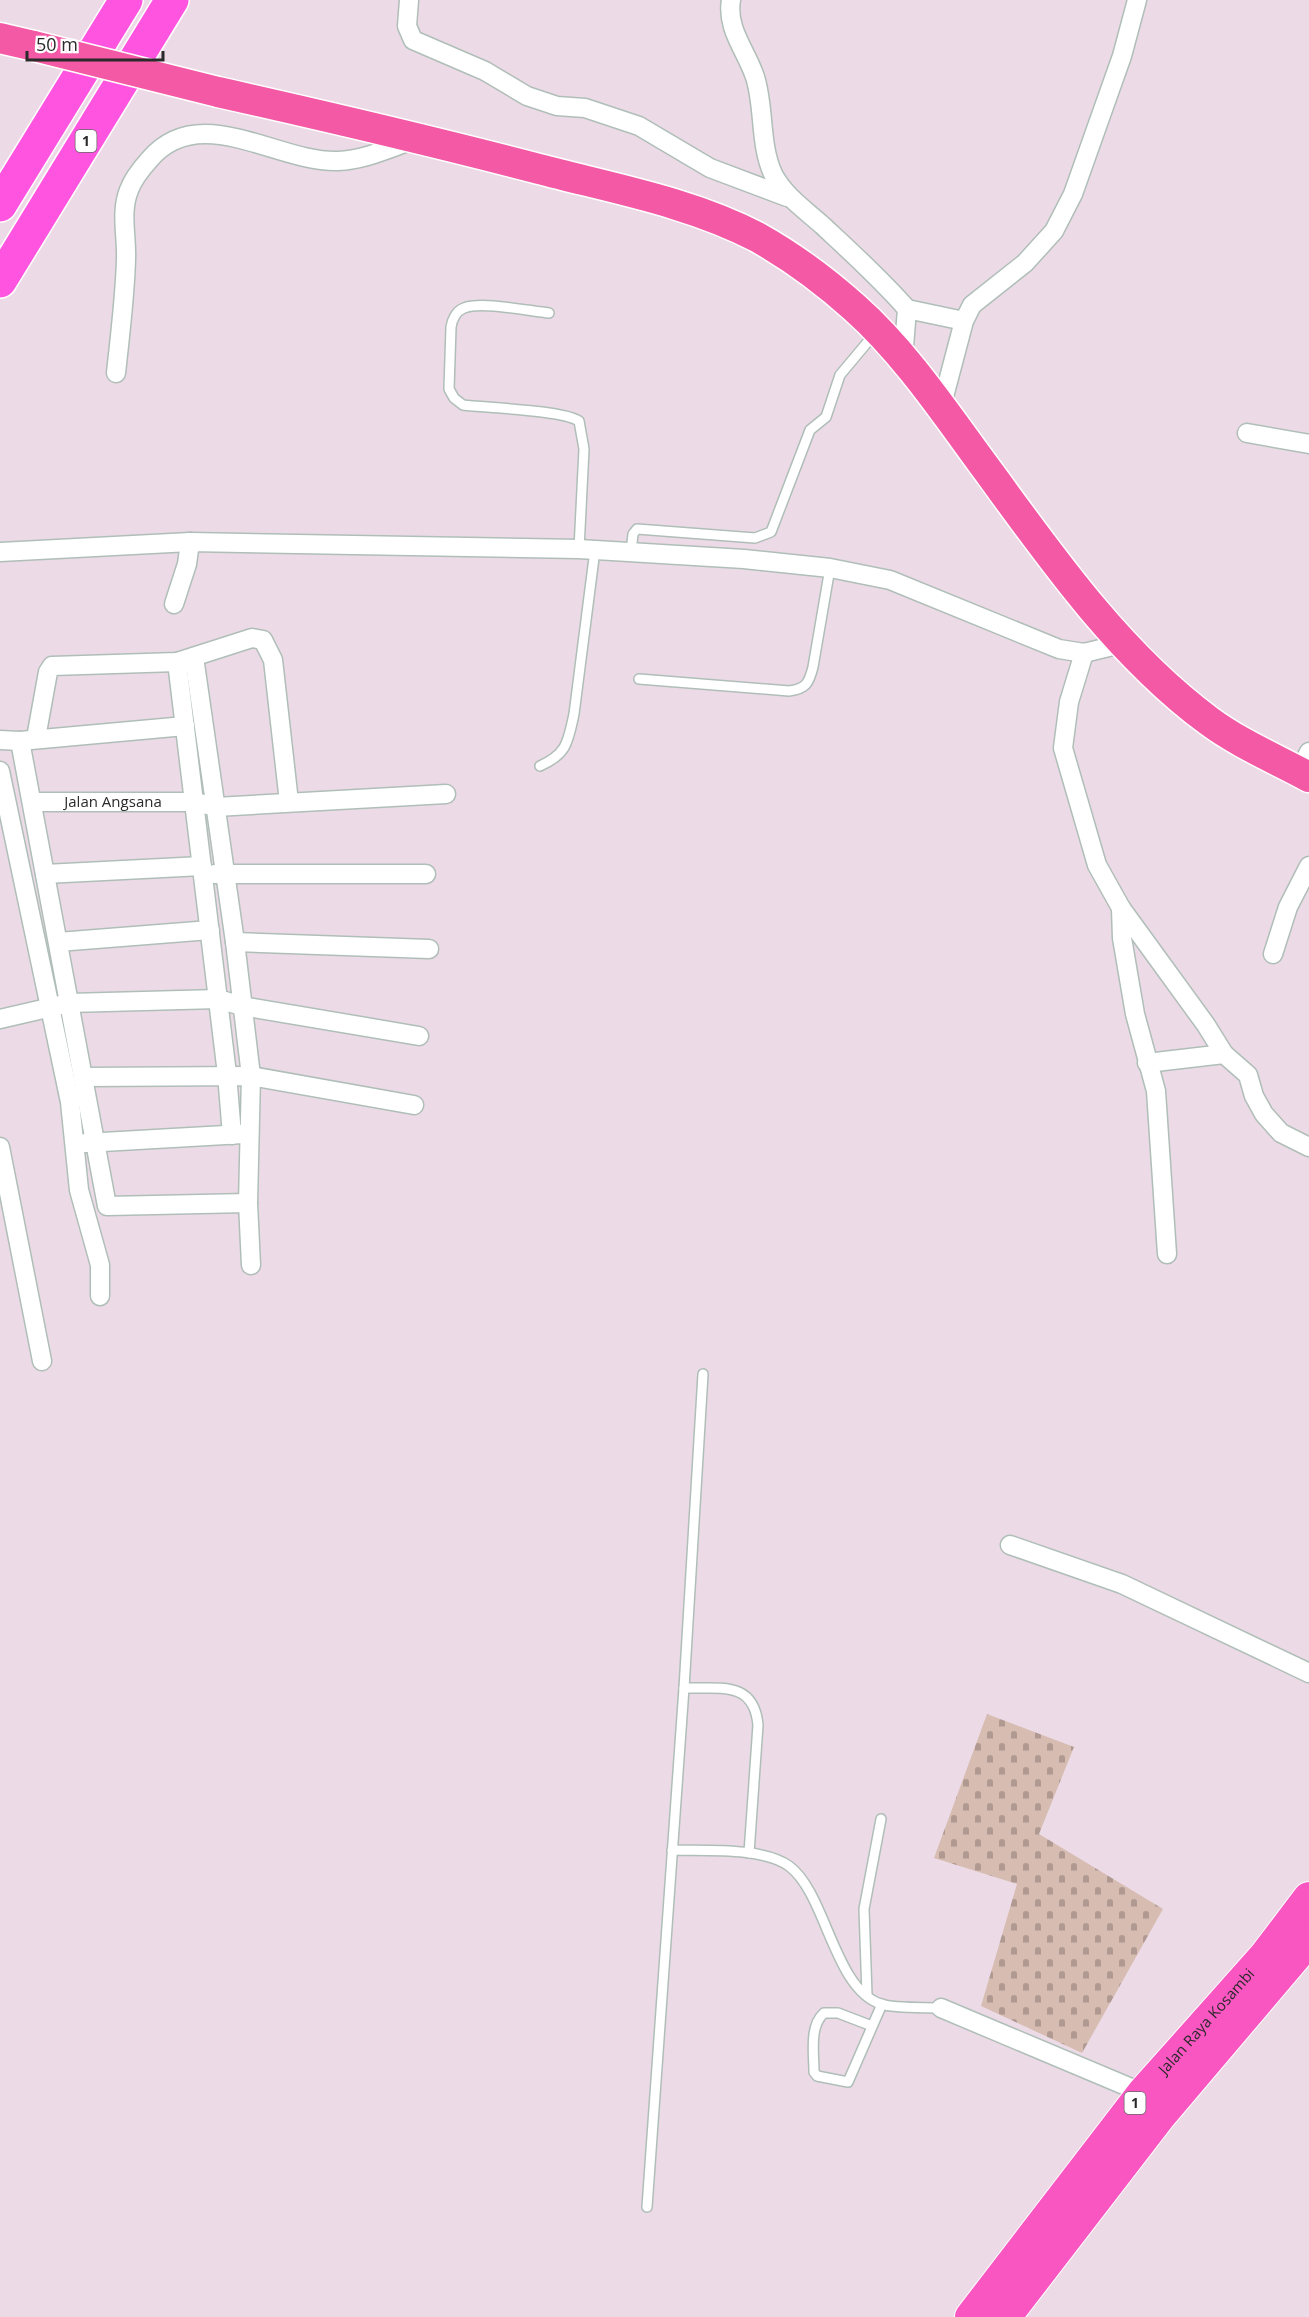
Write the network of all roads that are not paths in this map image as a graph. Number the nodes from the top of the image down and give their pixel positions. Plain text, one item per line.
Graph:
1 (126, 0) edge
2 (172, 0) edge
3 (409, 0) edge
4 (731, 0) edge
5 (1137, 0) edge
6 (0, 38) edge
7 (421, 138) junction
8 (788, 197) junction
9 (0, 206) edge
10 (0, 281) edge
11 (907, 309) junction
12 (549, 313) dead end
13 (964, 321) junction
14 (878, 330) junction
15 (903, 361) junction
16 (116, 373) dead end
17 (941, 408) junction
18 (1247, 433) dead end
19 (1309, 444) edge
20 (190, 542) junction
21 (587, 550) junction
22 (0, 552) edge
23 (631, 552) junction
24 (830, 568) junction
25 (174, 604) dead end
26 (1125, 643) junction
27 (1084, 653) junction
28 (186, 660) junction
29 (639, 679) dead end
30 (185, 726) junction
31 (28, 739) junction
32 (0, 740) edge
33 (540, 766) dead end
34 (1306, 767) edge
35 (0, 771) edge
36 (446, 794) dead end
37 (32, 802) junction
38 (195, 802) junction
39 (290, 802) junction
40 (216, 807) junction
41 (39, 838) junction
42 (14, 841) junction
43 (1309, 866) edge
44 (203, 871) junction
45 (225, 872) junction
46 (45, 874) junction
47 (426, 874) dead end
48 (1120, 908) junction
49 (210, 930) junction
50 (58, 942) junction
51 (235, 942) junction
52 (429, 949) dead end
53 (1273, 954) dead end
54 (218, 999) junction
55 (69, 1003) junction
56 (242, 1006) junction
57 (49, 1008) junction
58 (0, 1019) edge
59 (419, 1036) dead end
60 (1224, 1054) junction
61 (1147, 1063) junction
62 (227, 1074) junction
63 (251, 1076) junction
64 (83, 1077) junction
65 (414, 1105) dead end
66 (251, 1133) junction
67 (232, 1135) junction
68 (96, 1142) junction
69 (74, 1144) junction
70 (0, 1147) edge
71 (1309, 1147) edge
72 (248, 1203) junction
73 (1167, 1254) dead end
74 (251, 1265) dead end
75 (100, 1296) dead end
76 (42, 1361) dead end
77 (703, 1374) dead end
78 (1010, 1545) dead end
79 (1309, 1673) edge
80 (684, 1688) junction
81 (881, 1819) dead end
82 (672, 1850) junction
83 (749, 1853) junction
84 (1309, 1898) edge
85 (1309, 1940) edge
86 (867, 1995) junction
87 (882, 2004) junction
88 (941, 2008) joint
89 (872, 2026) junction
90 (1143, 2093) junction
91 (647, 2207) dead end
92 (971, 2317) edge
93 (1005, 2317) edge

1 - 9 highway
2 - 10 highway, 1
3 - 8 street
4 - 8 street
5 - 13 street
6 - 7 main road, bridge
7 - 14 main road
7 - 16 street
8 - 11 street
11 - 13 street
11 - 15 street
12 - 21 lane
13 - 17 street
14 - 15 main road
14 - 23 lane
15 - 17 main road
17 - 26 main road
18 - 19 street
20 - 21 street
20 - 22 street
20 - 25 street
21 - 23 street
21 - 33 lane
23 - 24 street
24 - 27 street
24 - 29 lane
26 - 27 street
26 - 34 main road
27 - 48 street
28 - 30 street
28 - 31 street
28 - 39 street
28 - 40 street
30 - 31 street
30 - 38 street
31 - 32 street
31 - 37 street
35 - 42 street
36 - 39 street, Jalan Angsana
37 - 38 street, Jalan Angsana
37 - 41 street
38 - 40 street, Jalan Angsana
38 - 44 street
39 - 40 street, Jalan Angsana
40 - 45 street
41 - 42 street
41 - 46 street
42 - 57 street
43 - 53 street
44 - 45 street
44 - 46 street
44 - 49 street
45 - 47 street
45 - 51 street
46 - 50 street
48 - 60 street
48 - 61 street
49 - 50 street
49 - 54 street
50 - 55 street
51 - 52 street
51 - 56 street
54 - 55 street
54 - 56 street
54 - 62 street
55 - 57 street
55 - 64 street
56 - 59 street
56 - 63 street
57 - 58 street
57 - 69 street
60 - 61 street
60 - 71 street
61 - 73 street
62 - 63 street
62 - 64 street
62 - 67 street
63 - 65 street
63 - 66 street
64 - 68 street
66 - 67 street
66 - 72 street
67 - 68 street
68 - 69 street
68 - 72 street
69 - 75 street
70 - 76 street
72 - 74 street
77 - 80 lane
78 - 79 street
80 - 82 lane
80 - 83 lane
81 - 86 lane
82 - 83 lane
82 - 91 lane
83 - 86 lane
84 - 90 highway, Jalan Raya Kosambi / 1
85 - 93 highway, Jalan Raya Kosambi / 1
86 - 87 lane
87 - 88 lane
87 - 89 lane
88 - 90 street
89 - 89 lane
90 - 92 highway, Jalan Raya Kosambi / 1

